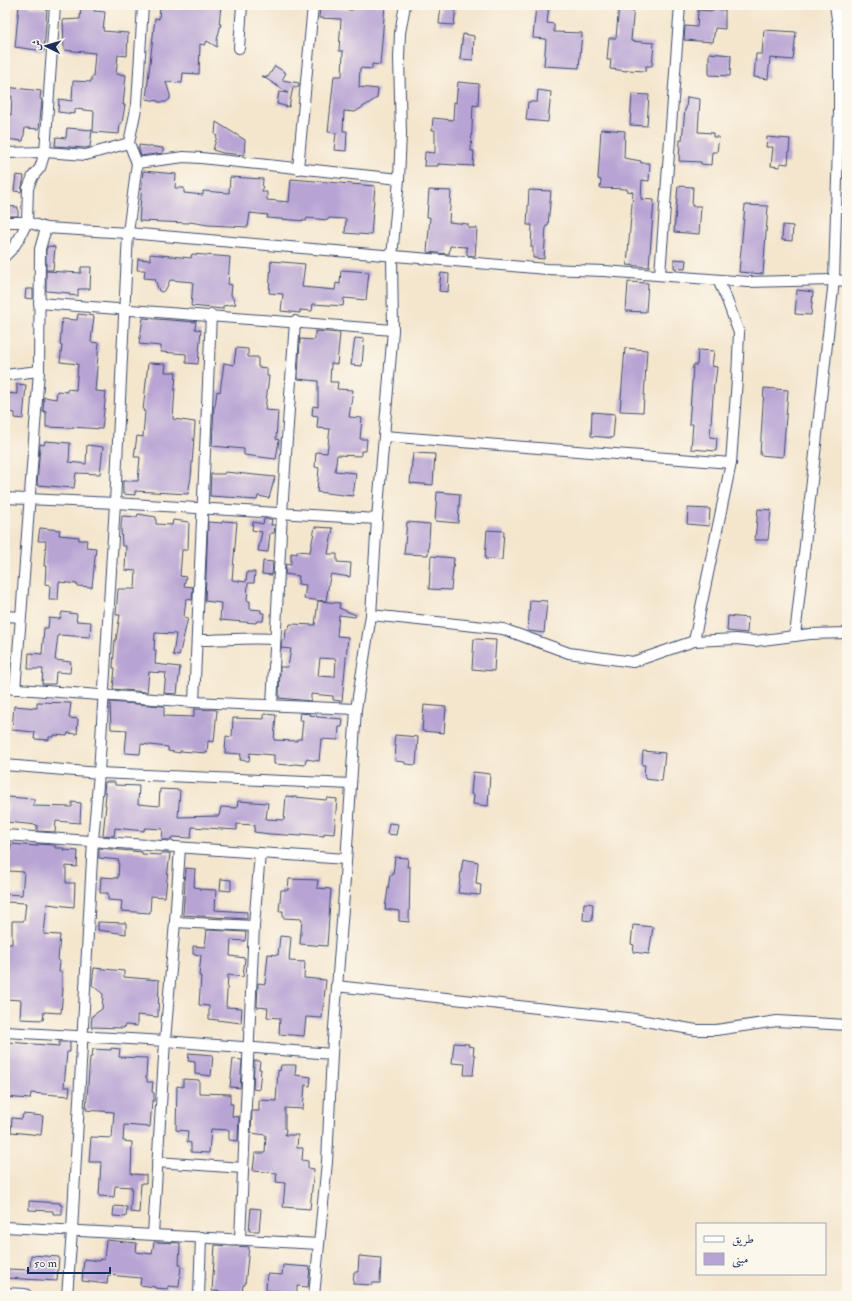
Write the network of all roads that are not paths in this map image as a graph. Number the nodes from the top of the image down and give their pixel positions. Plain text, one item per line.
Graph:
1 (55, 5) edge
2 (143, 5) edge
3 (242, 5) edge
4 (313, 5) edge
5 (405, 5) edge
6 (680, 5) edge
7 (835, 5) edge
8 (239, 48) dead end
9 (843, 110) edge
10 (129, 143) junction
11 (45, 152) junction
12 (5, 153) edge
13 (137, 163) junction
14 (298, 169) junction
15 (399, 179) junction
16 (5, 222) edge
17 (27, 222) junction
18 (46, 228) junction
19 (128, 233) junction
20 (5, 256) edge
21 (392, 257) junction
22 (660, 274) junction
23 (718, 280) junction
24 (834, 280) junction
25 (847, 281) edge
26 (38, 303) junction
27 (124, 310) junction
28 (211, 315) junction
29 (295, 321) junction
30 (393, 330) junction
31 (39, 371) junction
32 (5, 375) edge
33 (384, 436) junction
34 (731, 463) junction
35 (5, 498) edge
36 (30, 500) junction
37 (115, 503) junction
38 (203, 508) junction
39 (282, 513) junction
40 (377, 519) junction
41 (371, 614) junction
42 (5, 616) edge
43 (22, 617) junction
44 (847, 633) edge
45 (795, 636) junction
46 (275, 639) junction
47 (196, 640) junction
48 (694, 641) junction
49 (10, 689) edge
50 (103, 694) junction
51 (194, 702) junction
52 (272, 705) junction
53 (356, 709) junction
54 (5, 765) edge
55 (99, 773) junction
56 (351, 784) junction
57 (5, 835) edge
58 (93, 840) junction
59 (180, 848) junction
60 (260, 853) junction
61 (346, 859) junction
62 (175, 922) junction
63 (254, 926) junction
64 (336, 986) junction
65 (847, 1025) edge
66 (5, 1032) edge
67 (83, 1036) junction
68 (165, 1041) junction
69 (249, 1047) junction
70 (332, 1054) junction
71 (158, 1162) junction
72 (243, 1168) junction
73 (5, 1227) edge
74 (72, 1231) junction
75 (153, 1234) junction
76 (201, 1237) junction
77 (240, 1239) junction
78 (319, 1244) junction
79 (5, 1295) edge
80 (25, 1296) edge
81 (67, 1296) edge
82 (199, 1296) edge
83 (314, 1296) edge

1 - 11 street
2 - 10 street
3 - 8 street
4 - 14 street
5 - 15 street
6 - 22 street
7 - 9 street
9 - 24 street
10 - 11 street
10 - 13 street
11 - 12 street
11 - 17 street
13 - 14 street
13 - 19 street
14 - 15 street
15 - 21 street
16 - 17 street
17 - 18 street
17 - 20 street
18 - 19 street
18 - 26 street
19 - 21 street
19 - 27 street
21 - 22 street
21 - 30 street
22 - 23 street
23 - 24 street
23 - 34 street
24 - 25 street
24 - 45 street
26 - 27 street
26 - 31 street
27 - 28 street
27 - 37 street
28 - 29 street
28 - 38 street
29 - 30 street
29 - 39 street
30 - 33 street
31 - 32 street
31 - 36 street
33 - 34 street
33 - 40 street
34 - 48 street
35 - 36 street
36 - 37 street
36 - 43 street
37 - 38 street
37 - 50 street
38 - 39 street
38 - 47 street
39 - 40 street
39 - 46 street
40 - 41 street
41 - 48 street
41 - 53 street
42 - 43 street
43 - 49 street
44 - 45 street
45 - 48 street
46 - 47 street
46 - 52 street
47 - 51 street
49 - 50 street
50 - 51 street
50 - 55 street
51 - 52 street
52 - 53 street
53 - 56 street
54 - 55 street
55 - 56 street
55 - 58 street
56 - 61 street
57 - 58 street
58 - 59 street
58 - 67 street
59 - 60 street
59 - 62 street
60 - 61 street
60 - 63 street
61 - 64 street
62 - 63 street
62 - 68 street
63 - 69 street
64 - 65 street
64 - 70 street
66 - 67 street
67 - 68 street
67 - 74 street
68 - 69 street
68 - 71 street
69 - 70 street
69 - 72 street
70 - 78 street
71 - 72 street
71 - 75 street
72 - 77 street
73 - 74 street
74 - 75 street
74 - 81 street
75 - 76 street
76 - 77 street
76 - 82 street
77 - 78 street
78 - 83 street
79 - 80 street

